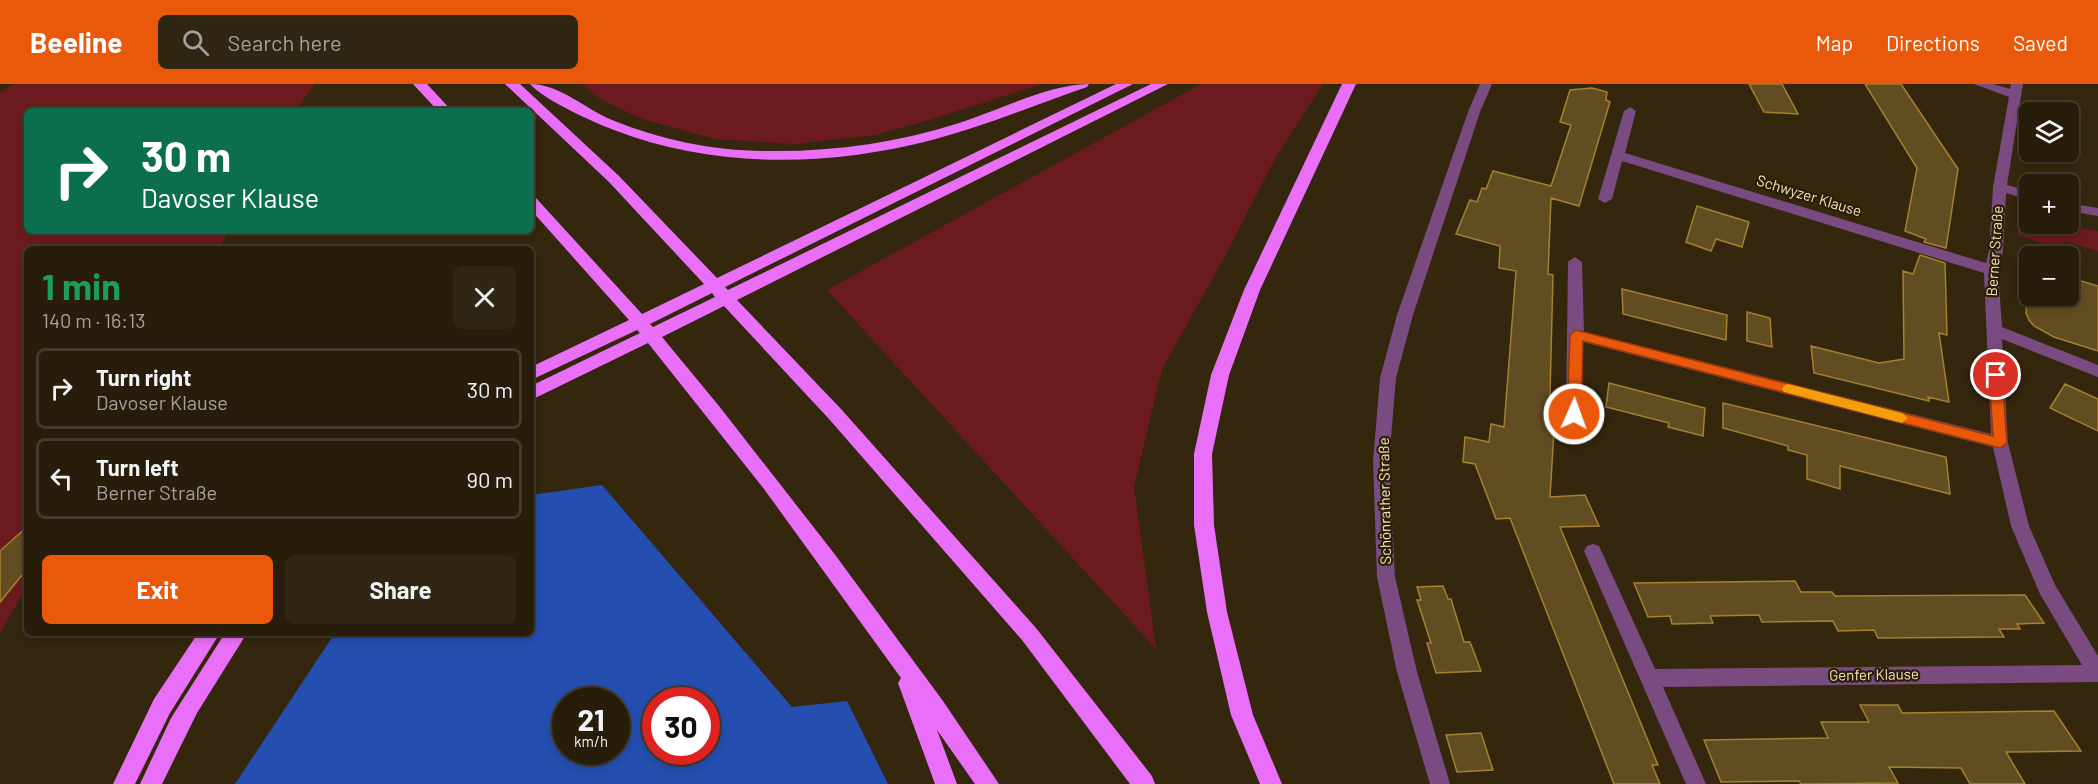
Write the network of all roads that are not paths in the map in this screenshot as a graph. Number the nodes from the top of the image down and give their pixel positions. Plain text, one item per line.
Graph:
1 (420, 84) edge
2 (512, 84) edge
3 (537, 84) edge
4 (1082, 84) edge
5 (1126, 84) edge
6 (1161, 84) edge
7 (1349, 84) edge
8 (1486, 84) edge
9 (1980, 84) edge
10 (2016, 90) edge
11 (442, 108) edge
12 (1630, 111) dead end
13 (1618, 154) junction
14 (2000, 187) junction
15 (2019, 193) edge
16 (1605, 199) dead end
17 (534, 204) edge
18 (2079, 209) edge
19 (2098, 212) edge
20 (1575, 262) dead end
21 (774, 266) junction
22 (1991, 270) junction
23 (1993, 329) junction
24 (1576, 335) junction
25 (595, 351) junction
26 (2098, 371) edge
27 (534, 373) edge
28 (534, 392) edge
29 (1574, 414) dead end
30 (2000, 443) junction
31 (1593, 550) dead end
32 (208, 636) edge
33 (235, 636) edge
34 (900, 659) junction
35 (2098, 673) edge
36 (1650, 678) junction
37 (124, 784) edge
38 (151, 784) edge
39 (946, 784) edge
40 (988, 784) edge
41 (1144, 784) edge
42 (1271, 784) edge
43 (1440, 784) edge
44 (1696, 784) edge

1 - 11 highway
2 - 41 highway
3 - 4 highway
5 - 21 highway
6 - 21 highway
7 - 42 highway
8 - 43 street, Schönrather Straße
9 - 10 street
10 - 14 street, Berner Straße
12 - 13 street
13 - 16 street
13 - 22 street, Schwyzer Klause
14 - 15 street
14 - 22 street, Berner Straße
17 - 34 highway
18 - 19 street
20 - 24 street
21 - 25 highway
22 - 23 street, Berner Straße
23 - 26 street
23 - 30 street, Berner Straße
24 - 29 street
24 - 30 street
25 - 27 highway
25 - 28 highway
30 - 35 street, Berner Straße
31 - 36 street
32 - 37 highway
33 - 38 highway
34 - 39 highway
34 - 40 highway
35 - 36 street, Genfer Klause
36 - 44 street

